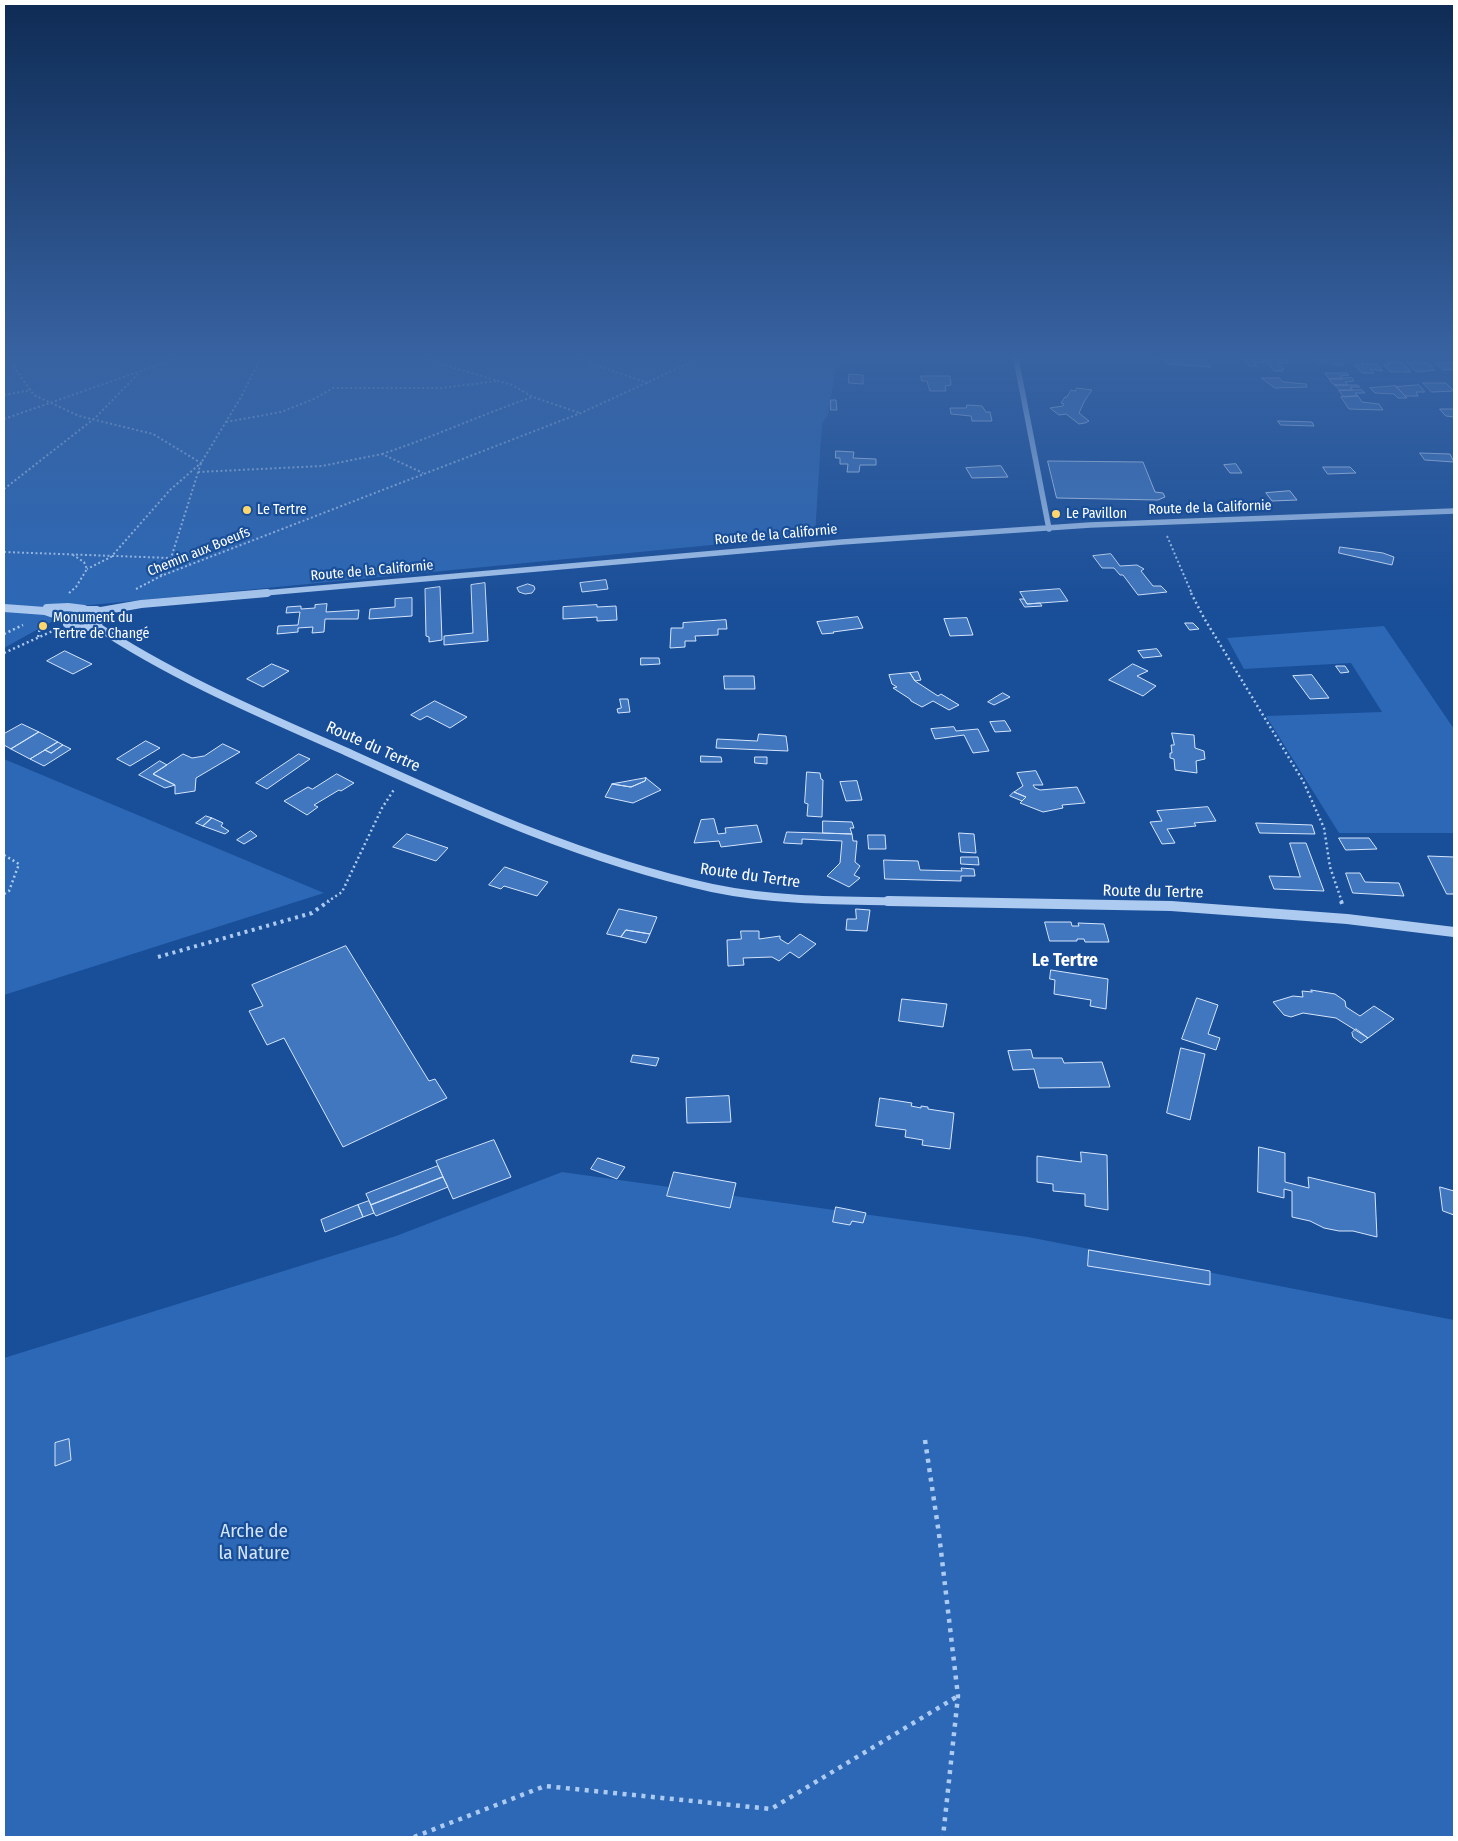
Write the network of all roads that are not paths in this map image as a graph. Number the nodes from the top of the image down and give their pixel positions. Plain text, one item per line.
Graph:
1 (1033, 445) edge
2 (1454, 511) edge
3 (1049, 528) junction
4 (4, 608) edge
5 (42, 609) junction
6 (87, 610) junction
7 (101, 611) junction
8 (68, 619) junction
9 (96, 625) junction
10 (1454, 932) edge

1 - 3 lane
2 - 3 street, Route de la Californie
3 - 7 street, Route de la Californie
4 - 5 street, Route de la Californie
5 - 6 street, Route de la Californie
5 - 8 street
6 - 7 street, Route de la Californie
6 - 8 street
7 - 9 street
8 - 9 street
9 - 10 street, Route du Tertre

